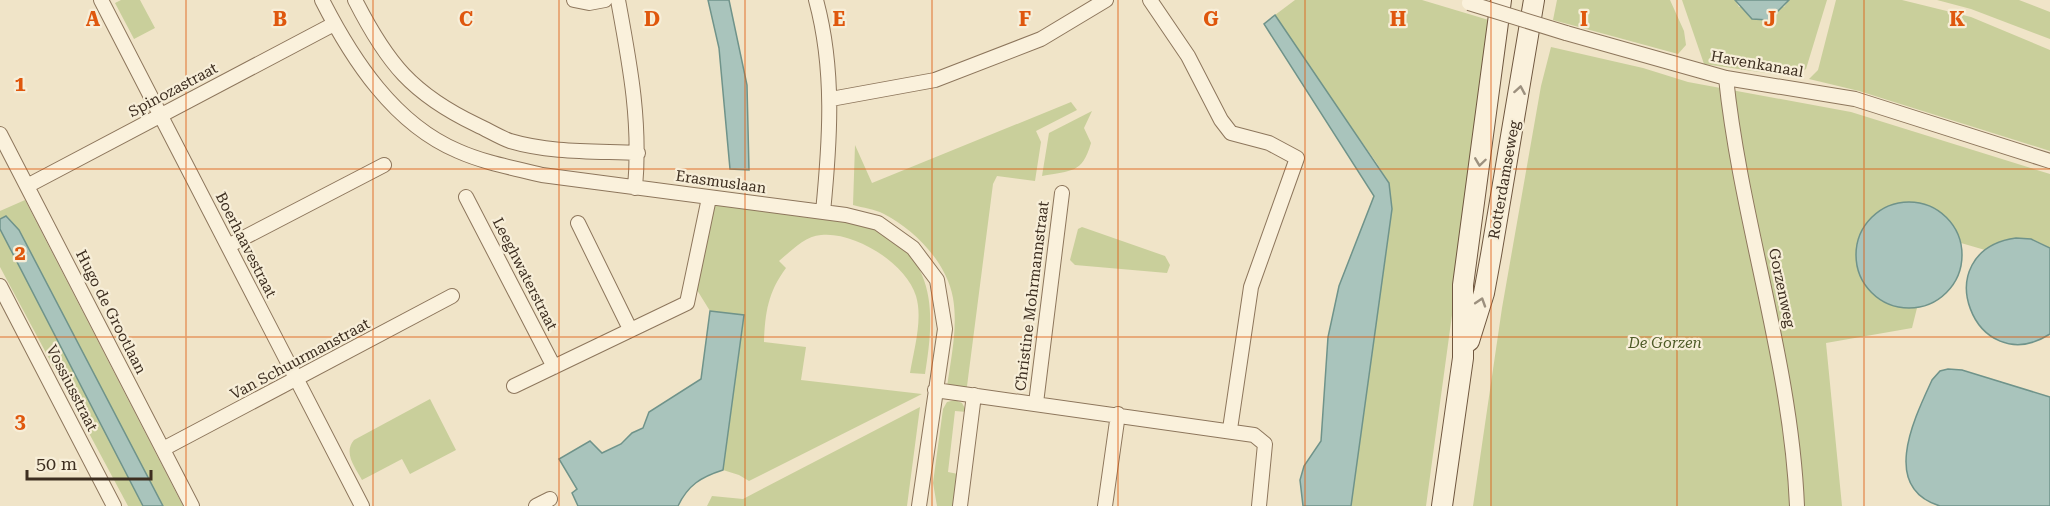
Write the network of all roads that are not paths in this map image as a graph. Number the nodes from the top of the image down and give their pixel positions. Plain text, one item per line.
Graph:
1 (101, 0) edge
2 (322, 0) edge
3 (355, 0) edge
4 (574, 0) edge
5 (605, 0) edge
6 (618, 0) edge
7 (816, 0) edge
8 (1106, 0) edge
9 (1150, 0) edge
10 (1501, 0) edge
11 (1534, 0) edge
12 (1464, 2) edge
13 (334, 24) junction
14 (1726, 78) junction
15 (831, 99) junction
16 (161, 114) junction
17 (0, 134) edge
18 (638, 153) junction
19 (2050, 160) edge
20 (384, 165) dead end
21 (27, 186) junction
22 (635, 188) junction
23 (1062, 193) dead end
24 (466, 197) dead end
25 (709, 198) junction
26 (823, 212) junction
27 (578, 223) dead end
28 (228, 246) junction
29 (0, 286) edge
30 (452, 296) dead end
31 (630, 329) junction
32 (1463, 358) junction
33 (554, 367) junction
34 (297, 380) junction
35 (514, 386) dead end
36 (935, 390) junction
37 (974, 395) junction
38 (1036, 403) junction
39 (1118, 414) junction
40 (1230, 429) junction
41 (163, 449) junction
42 (550, 499) dead end
43 (114, 506) edge
44 (192, 506) edge
45 (362, 506) edge
46 (536, 506) edge
47 (919, 506) edge
48 (960, 506) edge
49 (1105, 506) edge
50 (1259, 506) edge
51 (1442, 506) edge
52 (1797, 506) edge

1 - 16 street, Boerhaavestraat
2 - 13 street, Erasmuslaan
3 - 18 street
4 - 5 street
6 - 18 street
7 - 15 street
8 - 15 street
9 - 40 street
10 -> 32 main road, Rotterdamseweg
32 -> 11 main road, Rotterdamseweg
12 - 14 street, Havenkanaal, bridge
13 - 16 street, Spinozastraat
13 - 22 street, Erasmuslaan
14 - 19 street, Havenkanaal
14 - 52 street, Gorzenweg
15 - 26 street
16 - 21 street, Spinozastraat
16 - 28 street, Boerhaavestraat
17 - 21 street, Hugo de Grootlaan
18 - 22 street
20 - 28 street
21 - 41 street, Hugo de Grootlaan
22 - 25 street, Erasmuslaan
23 - 38 street, Christine Mohrmannstraat
24 - 33 street, Leeghwaterstraat
25 - 26 street, Erasmuslaan
25 - 31 street
26 - 36 street, Erasmuslaan
27 - 31 street
28 - 34 street, Boerhaavestraat
29 - 43 street, Vossiusstraat
30 - 34 street, Van Schuurmanstraat
31 - 33 street
32 - 51 main road, Rotterdamseweg
33 - 35 street
34 - 41 street, Van Schuurmanstraat
34 - 45 street, Boerhaavestraat
36 - 37 street, Christine Mohrmannstraat
36 - 47 street, Erasmuslaan
37 - 38 street, Christine Mohrmannstraat
37 - 48 street
38 - 39 street, Christine Mohrmannstraat
39 - 40 street, Christine Mohrmannstraat
39 - 49 street
40 - 50 street, Christine Mohrmannstraat
41 - 44 street, Hugo de Grootlaan
42 - 46 street

